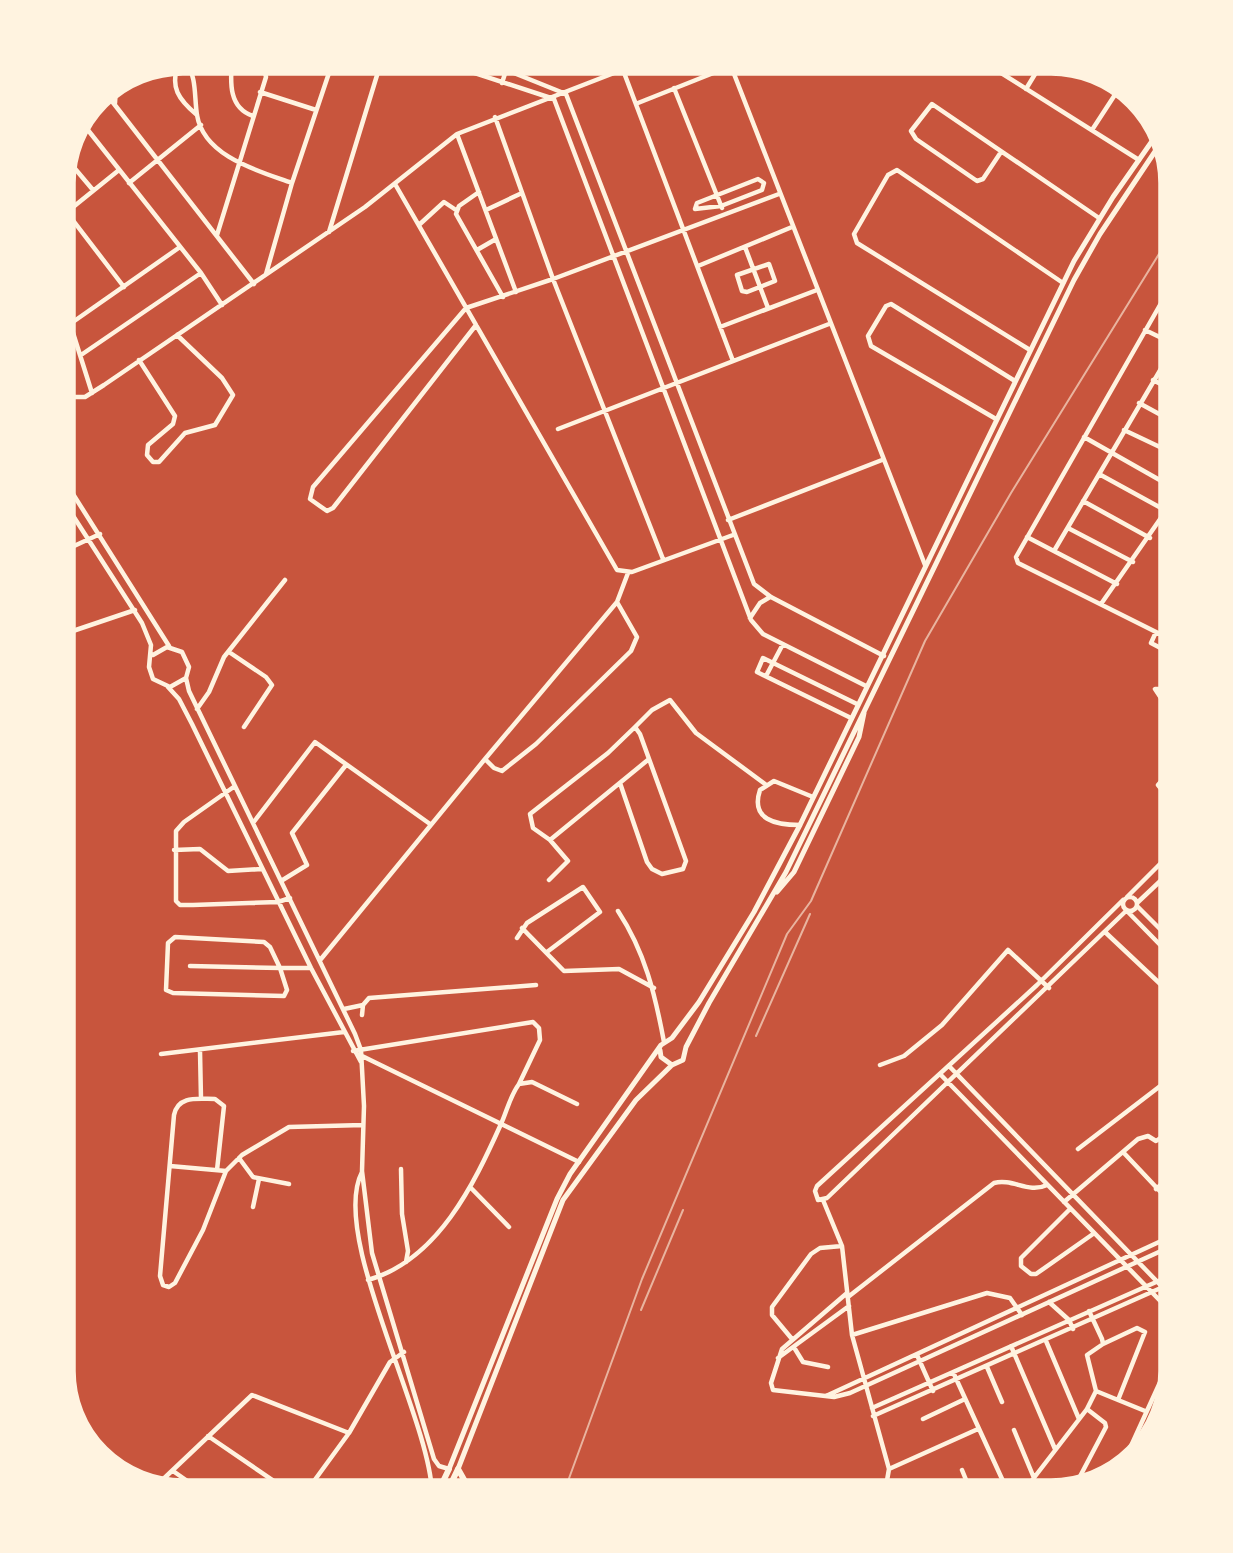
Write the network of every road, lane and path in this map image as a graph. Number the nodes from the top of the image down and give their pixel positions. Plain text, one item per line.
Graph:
1 (177, 73) edge
2 (192, 73) edge
3 (232, 73) edge
4 (267, 73) edge
5 (330, 73) edge
6 (378, 73) edge
7 (474, 73) edge
8 (505, 73) edge
9 (518, 73) edge
10 (616, 73) edge
11 (623, 74) edge
12 (706, 74) edge
13 (734, 74) edge
14 (1002, 74) edge
15 (1035, 74) edge
16 (502, 83) junction
17 (674, 88) junction
18 (1026, 89) junction
19 (260, 92) junction
20 (566, 94) junction
21 (115, 96) edge
22 (1117, 96) edge
23 (111, 99) edge
24 (554, 99) junction
25 (638, 103) junction
26 (115, 104) junction
27 (316, 110) junction
28 (197, 115) junction
29 (253, 116) junction
30 (495, 117) junction
31 (201, 125) junction
32 (88, 130) edge
33 (1092, 130) junction
34 (457, 134) junction
35 (1152, 142) edge
36 (1000, 152) junction
37 (1155, 152) edge
38 (157, 160) junction
39 (1139, 160) junction
40 (239, 165) junction
41 (75, 169) edge
42 (119, 170) junction
43 (129, 183) junction
44 (292, 183) junction
45 (395, 184) junction
46 (93, 190) junction
47 (479, 192) junction
48 (522, 192) junction
49 (716, 194) junction
50 (779, 194) junction
51 (74, 206) edge
52 (721, 206) junction
53 (456, 210) junction
54 (486, 210) junction
55 (724, 214) junction
56 (1099, 218) junction
57 (419, 224) junction
58 (74, 226) edge
59 (792, 227) junction
60 (685, 229) junction
61 (329, 232) junction
62 (217, 236) junction
63 (496, 239) junction
64 (180, 247) junction
65 (744, 247) junction
66 (477, 250) junction
67 (625, 251) junction
68 (612, 257) junction
69 (698, 266) junction
70 (753, 269) junction
71 (201, 273) junction
72 (266, 275) junction
73 (553, 279) junction
74 (1063, 283) junction
75 (254, 284) junction
76 (124, 287) junction
77 (760, 287) junction
78 (817, 290) junction
79 (516, 292) junction
80 (503, 297) junction
81 (1160, 304) edge
82 (222, 305) junction
83 (466, 308) junction
84 (768, 308) junction
85 (74, 321) edge
86 (829, 324) junction
87 (476, 325) junction
88 (720, 327) junction
89 (1145, 330) junction
90 (74, 335) edge
91 (177, 335) junction
92 (1160, 337) edge
93 (1030, 350) junction
94 (81, 355) junction
95 (139, 360) junction
96 (733, 360) junction
97 (1160, 369) edge
98 (1153, 380) junction
99 (1015, 381) junction
100 (675, 382) junction
101 (1160, 384) edge
102 (662, 388) junction
103 (92, 393) junction
104 (74, 398) edge
105 (1139, 403) junction
106 (605, 410) junction
107 (1160, 414) edge
108 (996, 419) junction
109 (558, 429) dead end
110 (1124, 430) junction
111 (1084, 437) junction
112 (1160, 447) edge
113 (1111, 452) junction
114 (882, 460) junction
115 (1099, 474) junction
116 (1160, 480) edge
117 (74, 494) edge
118 (1083, 501) junction
119 (1160, 508) edge
120 (74, 515) edge
121 (727, 520) junction
122 (1160, 525) edge
123 (1068, 528) junction
124 (100, 534) junction
125 (733, 535) junction
126 (1027, 537) junction
127 (1150, 538) junction
128 (90, 539) junction
129 (722, 539) junction
130 (74, 546) edge
131 (1054, 551) junction
132 (663, 559) junction
133 (1133, 562) junction
134 (925, 565) junction
135 (628, 573) junction
136 (285, 580) dead end
137 (1117, 584) junction
138 (771, 597) junction
139 (617, 602) junction
140 (1101, 604) junction
141 (135, 610) junction
142 (750, 618) junction
143 (74, 631) edge
144 (1156, 632) junction
145 (1160, 634) edge
146 (783, 644) junction
147 (170, 647) junction
148 (1160, 648) edge
149 (229, 652) junction
150 (881, 654) junction
151 (153, 655) junction
152 (891, 659) junction
153 (774, 663) junction
154 (766, 676) junction
155 (186, 678) junction
156 (866, 686) junction
157 (168, 687) junction
158 (857, 704) junction
159 (197, 709) junction
160 (851, 718) junction
161 (244, 727) dead end
162 (635, 727) junction
163 (485, 759) junction
164 (649, 759) junction
165 (346, 765) junction
166 (620, 783) junction
167 (765, 784) junction
168 (235, 786) junction
169 (226, 793) junction
170 (813, 797) junction
171 (253, 823) junction
172 (430, 824) junction
173 (800, 825) junction
174 (550, 840) junction
175 (174, 849) junction
176 (1160, 864) edge
177 (262, 869) junction
178 (549, 880) dead end
179 (281, 881) junction
180 (1160, 882) edge
181 (290, 898) junction
182 (1125, 898) junction
183 (278, 902) junction
184 (1137, 904) junction
185 (618, 911) dead end
186 (1127, 911) junction
187 (522, 928) junction
188 (1160, 928) edge
189 (1105, 932) junction
190 (517, 938) dead end
191 (1160, 945) edge
192 (547, 952) junction
193 (321, 959) junction
194 (190, 966) dead end
195 (280, 968) junction
196 (311, 968) junction
197 (1041, 980) junction
198 (1160, 984) edge
199 (536, 985) dead end
200 (654, 988) junction
201 (1049, 988) junction
202 (363, 1004) junction
203 (344, 1009) junction
204 (362, 1015) dead end
205 (344, 1032) junction
206 (672, 1038) junction
207 (664, 1042) junction
208 (686, 1047) junction
209 (360, 1048) junction
210 (660, 1050) junction
211 (200, 1051) junction
212 (161, 1054) dead end
213 (357, 1054) junction
214 (672, 1065) junction
215 (880, 1065) dead end
216 (948, 1066) junction
217 (940, 1074) junction
218 (957, 1075) junction
219 (948, 1083) junction
220 (519, 1084) junction
221 (1160, 1086) edge
222 (201, 1099) junction
223 (577, 1104) dead end
224 (502, 1123) junction
225 (888, 1123) junction
226 (363, 1125) junction
227 (897, 1132) junction
228 (1160, 1138) edge
229 (1078, 1149) dead end
230 (1122, 1152) junction
231 (239, 1158) junction
232 (579, 1162) junction
233 (170, 1166) junction
234 (401, 1169) dead end
235 (217, 1170) junction
236 (226, 1171) junction
237 (362, 1171) junction
238 (1048, 1171) junction
239 (1040, 1178) junction
240 (259, 1179) junction
241 (289, 1184) dead end
242 (1047, 1185) junction
243 (1160, 1186) edge
244 (472, 1189) junction
245 (1156, 1189) junction
246 (1160, 1193) edge
247 (1072, 1195) junction
248 (823, 1200) junction
249 (1064, 1202) junction
250 (253, 1207) dead end
251 (1070, 1209) junction
252 (509, 1227) dead end
253 (1093, 1234) junction
254 (1160, 1242) edge
255 (842, 1246) junction
256 (1160, 1251) edge
257 (1130, 1256) junction
258 (1119, 1261) junction
259 (1136, 1262) junction
260 (405, 1263) junction
261 (1125, 1267) junction
262 (378, 1278) junction
263 (368, 1280) junction
264 (1160, 1280) edge
265 (1156, 1282) junction
266 (1145, 1286) junction
267 (1160, 1286) edge
268 (1160, 1288) edge
269 (1151, 1293) junction
270 (848, 1295) junction
271 (1160, 1302) edge
272 (1049, 1303) junction
273 (849, 1306) junction
274 (1019, 1307) junction
275 (1089, 1311) junction
276 (1022, 1315) junction
277 (1093, 1319) junction
278 (1069, 1320) junction
279 (1073, 1329) junction
280 (852, 1335) junction
281 (792, 1339) junction
282 (1046, 1341) junction
283 (1102, 1343) junction
284 (1011, 1346) junction
285 (795, 1349) junction
286 (404, 1352) junction
287 (917, 1355) junction
288 (1015, 1356) junction
289 (395, 1357) junction
290 (778, 1358) junction
291 (920, 1362) junction
292 (828, 1367) dead end
293 (988, 1367) junction
294 (953, 1372) junction
295 (864, 1378) junction
296 (956, 1381) junction
297 (929, 1382) junction
298 (1158, 1384) edge
299 (866, 1387) junction
300 (933, 1391) junction
301 (1096, 1391) junction
302 (825, 1396) junction
303 (965, 1399) junction
304 (1118, 1400) junction
305 (1002, 1402) dead end
306 (872, 1408) junction
307 (1087, 1409) junction
308 (1145, 1411) junction
309 (873, 1416) junction
310 (923, 1419) dead end
311 (1079, 1419) junction
312 (978, 1429) junction
313 (1013, 1430) dead end
314 (349, 1433) junction
315 (208, 1436) junction
316 (1133, 1443) edge
317 (1055, 1449) junction
318 (439, 1466) junction
319 (449, 1469) junction
320 (458, 1469) junction
321 (889, 1469) junction
322 (962, 1470) dead end
323 (173, 1471) junction
324 (429, 1471) junction
325 (1081, 1475) edge
326 (165, 1478) edge
327 (1034, 1478) joint
328 (186, 1480) edge
329 (272, 1480) edge
330 (315, 1480) edge
331 (430, 1480) edge
332 (444, 1480) edge
333 (453, 1480) edge
334 (464, 1480) edge
335 (888, 1480) edge
336 (966, 1480) edge
337 (1002, 1480) edge

1 - 28 street
2 - 28 street
3 - 29 street
4 - 19 street
5 - 27 street
6 - 61 street
7 - 16 street
8 - 16 street
9 - 20 street
10 - 20 street
11 - 25 street
12 - 17 street
13 - 50 street
14 - 18 street
15 - 18 street
16 - 24 street
17 - 25 street
17 - 49 street
18 - 33 street
19 - 27 street
19 - 29 street
20 - 24 street
20 - 67 street
21 - 26 street
22 - 33 street
23 - 26 street
24 - 30 street
24 - 68 street
25 - 60 street
26 - 38 street
27 - 44 street
28 - 31 street
29 - 40 street
30 - 34 street
30 - 48 street
31 - 38 street
31 - 40 street
32 - 42 street
33 - 39 street
34 - 45 street
34 - 47 street
35 - 39 street
36 - 36 street
36 - 56 street
37 - 152 street
38 - 43 street
38 - 62 street
39 - 56 street
40 - 44 street
40 - 62 street
41 - 46 street
42 - 43 street
42 - 46 street
43 - 64 street
44 - 72 street
45 - 57 street
45 - 61 street
46 - 51 street
47 - 53 street
47 - 54 street
48 - 54 street
48 - 73 street
49 - 52 street
49 - 52 street
49 - 52 street
50 - 55 street
50 - 59 street
52 - 55 street
53 - 57 street
53 - 66 street
54 - 63 street
55 - 60 street
56 - 74 street
57 - 83 street
58 - 76 street
59 - 65 street
59 - 78 street
60 - 67 street
60 - 69 street
61 - 72 street
62 - 75 street
63 - 66 street
63 - 79 street
64 - 71 street
64 - 76 street
65 - 69 street
65 - 70 street
66 - 80 street
67 - 68 street
67 - 100 street
68 - 73 street
68 - 102 street
69 - 88 street
70 - 77 street
70 - 77 street
70 - 77 street
71 - 82 street
71 - 94 street
72 - 75 street
73 - 79 street
73 - 106 street
74 - 93 street
74 - 93 street
75 - 82 street
76 - 85 street
77 - 84 street
78 - 84 street
78 - 86 street
79 - 80 street
80 - 83 street
81 - 89 street
82 - 91 street
83 - 87 street
83 - 87 street
84 - 88 street
86 - 96 street
86 - 114 street
87 - 135 street
88 - 96 street
89 - 92 street
89 - 111 street
90 - 94 street
91 - 95 street
91 - 95 street
93 - 99 street
94 - 103 street
95 - 103 street
96 - 100 street
97 - 98 street
98 - 101 street
98 - 105 street
99 - 108 street
99 - 108 street
100 - 102 street
100 - 121 street
102 - 106 street
102 - 129 street
103 - 104 street
105 - 107 street
105 - 110 street
106 - 109 street
106 - 132 street
108 - 134 street
110 - 112 street
110 - 113 street
111 - 113 street
111 - 126 street
113 - 115 street
113 - 116 street
114 - 121 street
114 - 134 street
115 - 118 street
115 - 119 street
117 - 124 street
118 - 123 street
118 - 127 street
120 - 128 street
121 - 125 street
122 - 127 street
123 - 131 street
123 - 133 street
124 - 128 street
124 - 147 street
125 - 129 street
125 - 138 street
126 - 131 street
126 - 140 street
127 - 133 street
128 - 130 street
128 - 141 street
129 - 132 street
129 - 142 street
131 - 137 street
132 - 135 street
133 - 137 street
134 - 150 street
135 - 139 street
136 - 149 street
137 - 140 street
138 - 142 street
138 - 150 street
139 - 163 street
139 - 163 street
140 - 144 street
141 - 143 street
141 - 151 street
142 - 146 street
144 - 145 street
144 - 148 street
146 - 153 street
146 - 156 street
147 - 151 street
147 - 155 street
149 - 159 street
149 - 161 street
150 - 152 street
150 - 156 street
151 - 157 street
152 - 208 street
153 - 154 street
153 - 154 street
153 - 158 street
154 - 160 street
155 - 157 street
155 - 159 street
156 - 158 street
157 - 169 street
158 - 160 street
159 - 168 street
160 - 170 street
162 - 164 street
162 - 167 street
162 - 174 street
163 - 172 street
164 - 166 street
164 - 166 street
165 - 171 street
165 - 172 street
165 - 179 street
166 - 174 street
167 - 170 street
167 - 173 street
168 - 169 street
168 - 171 street
169 - 175 street
169 - 177 street
170 - 173 street
171 - 179 street
172 - 193 street
173 - 206 street
174 - 178 street
175 - 177 street
175 - 183 street
176 - 182 street
177 - 183 street
179 - 181 street
180 - 184 street
181 - 183 street
181 - 193 street
182 - 184 street
182 - 186 street
182 - 197 street
183 - 196 street
184 - 186 street
184 - 188 street
185 - 200 street
186 - 189 street
186 - 191 street
187 - 190 street
187 - 192 street
187 - 192 street
189 - 198 street
189 - 201 street
192 - 200 street
193 - 203 street
194 - 195 street
195 - 195 street
195 - 196 street
196 - 205 street
197 - 201 street
197 - 215 street
197 - 216 street
199 - 202 street
200 - 207 street
201 - 218 street
202 - 203 street
202 - 204 street
203 - 209 street
205 - 211 street
205 - 213 street
206 - 207 street
206 - 208 street
207 - 210 street
208 - 214 street
209 - 213 street
209 - 220 street
210 - 214 street
210 - 232 street
211 - 212 street
211 - 222 street
213 - 224 street
213 - 226 street
214 - 320 street
216 - 217 street
216 - 218 street
217 - 219 street
217 - 225 street
218 - 219 street
218 - 238 street
219 - 227 street
219 - 239 street
220 - 223 street
220 - 224 street
221 - 229 street
222 - 233 street
222 - 235 street
224 - 232 street
224 - 244 street
225 - 227 street
225 - 248 street
226 - 231 street
226 - 237 street
227 - 248 street
228 - 230 street
230 - 245 street
230 - 247 street
231 - 236 street
231 - 240 street
232 - 319 street
233 - 235 street
233 - 236 street
234 - 260 street
235 - 236 street
237 - 262 street
237 - 263 street
238 - 239 street
238 - 247 street
239 - 242 street
240 - 241 street
240 - 250 street
242 - 249 street
242 - 270 street
243 - 245 street
244 - 252 street
244 - 260 street
245 - 246 street
247 - 249 street
247 - 257 street
248 - 255 street
249 - 251 street
251 - 253 street
251 - 253 street
253 - 258 street
254 - 257 street
255 - 270 street
255 - 281 street
256 - 259 street
257 - 258 street
257 - 259 street
258 - 261 street
258 - 274 street
259 - 261 street
259 - 265 street
260 - 262 street
261 - 266 street
261 - 272 street
262 - 263 street
262 - 286 street
263 - 289 street
264 - 265 street
265 - 266 street
265 - 267 street
266 - 269 street
266 - 275 street
268 - 269 street
269 - 271 street
269 - 277 street
270 - 273 street
270 - 281 street
272 - 276 street
272 - 278 street
273 - 280 street
273 - 285 street
274 - 276 street
274 - 280 street
274 - 287 street
275 - 277 street
275 - 278 street
276 - 291 street
277 - 279 street
277 - 283 street
278 - 279 street
278 - 284 street
279 - 282 street
280 - 295 street
281 - 290 street
282 - 288 street
282 - 311 street
283 - 301 street
283 - 304 street
284 - 288 street
284 - 294 street
285 - 290 street
285 - 292 street
286 - 289 street
286 - 318 street
287 - 291 street
287 - 295 street
288 - 293 street
288 - 317 street
289 - 314 street
289 - 324 street
290 - 302 street
291 - 297 street
291 - 299 street
293 - 296 street
293 - 305 street
294 - 296 street
294 - 297 street
295 - 299 street
295 - 302 street
296 - 300 street
296 - 303 street
297 - 300 street
297 - 306 street
298 - 308 street
299 - 302 street
299 - 306 street
300 - 309 street
301 - 304 street
301 - 307 street
303 - 310 street
303 - 312 street
304 - 308 street
306 - 309 street
307 - 311 street
307 - 325 street
308 - 316 street
309 - 321 street
311 - 317 street
312 - 321 street
312 - 337 street
313 - 327 street
314 - 315 street
314 - 330 street
315 - 323 street
315 - 329 street
317 - 327 street
318 - 319 street
318 - 324 street
319 - 332 main road
320 - 333 main road
320 - 334 main road
321 - 335 street
322 - 336 street
323 - 326 street
323 - 328 street
324 - 331 street

